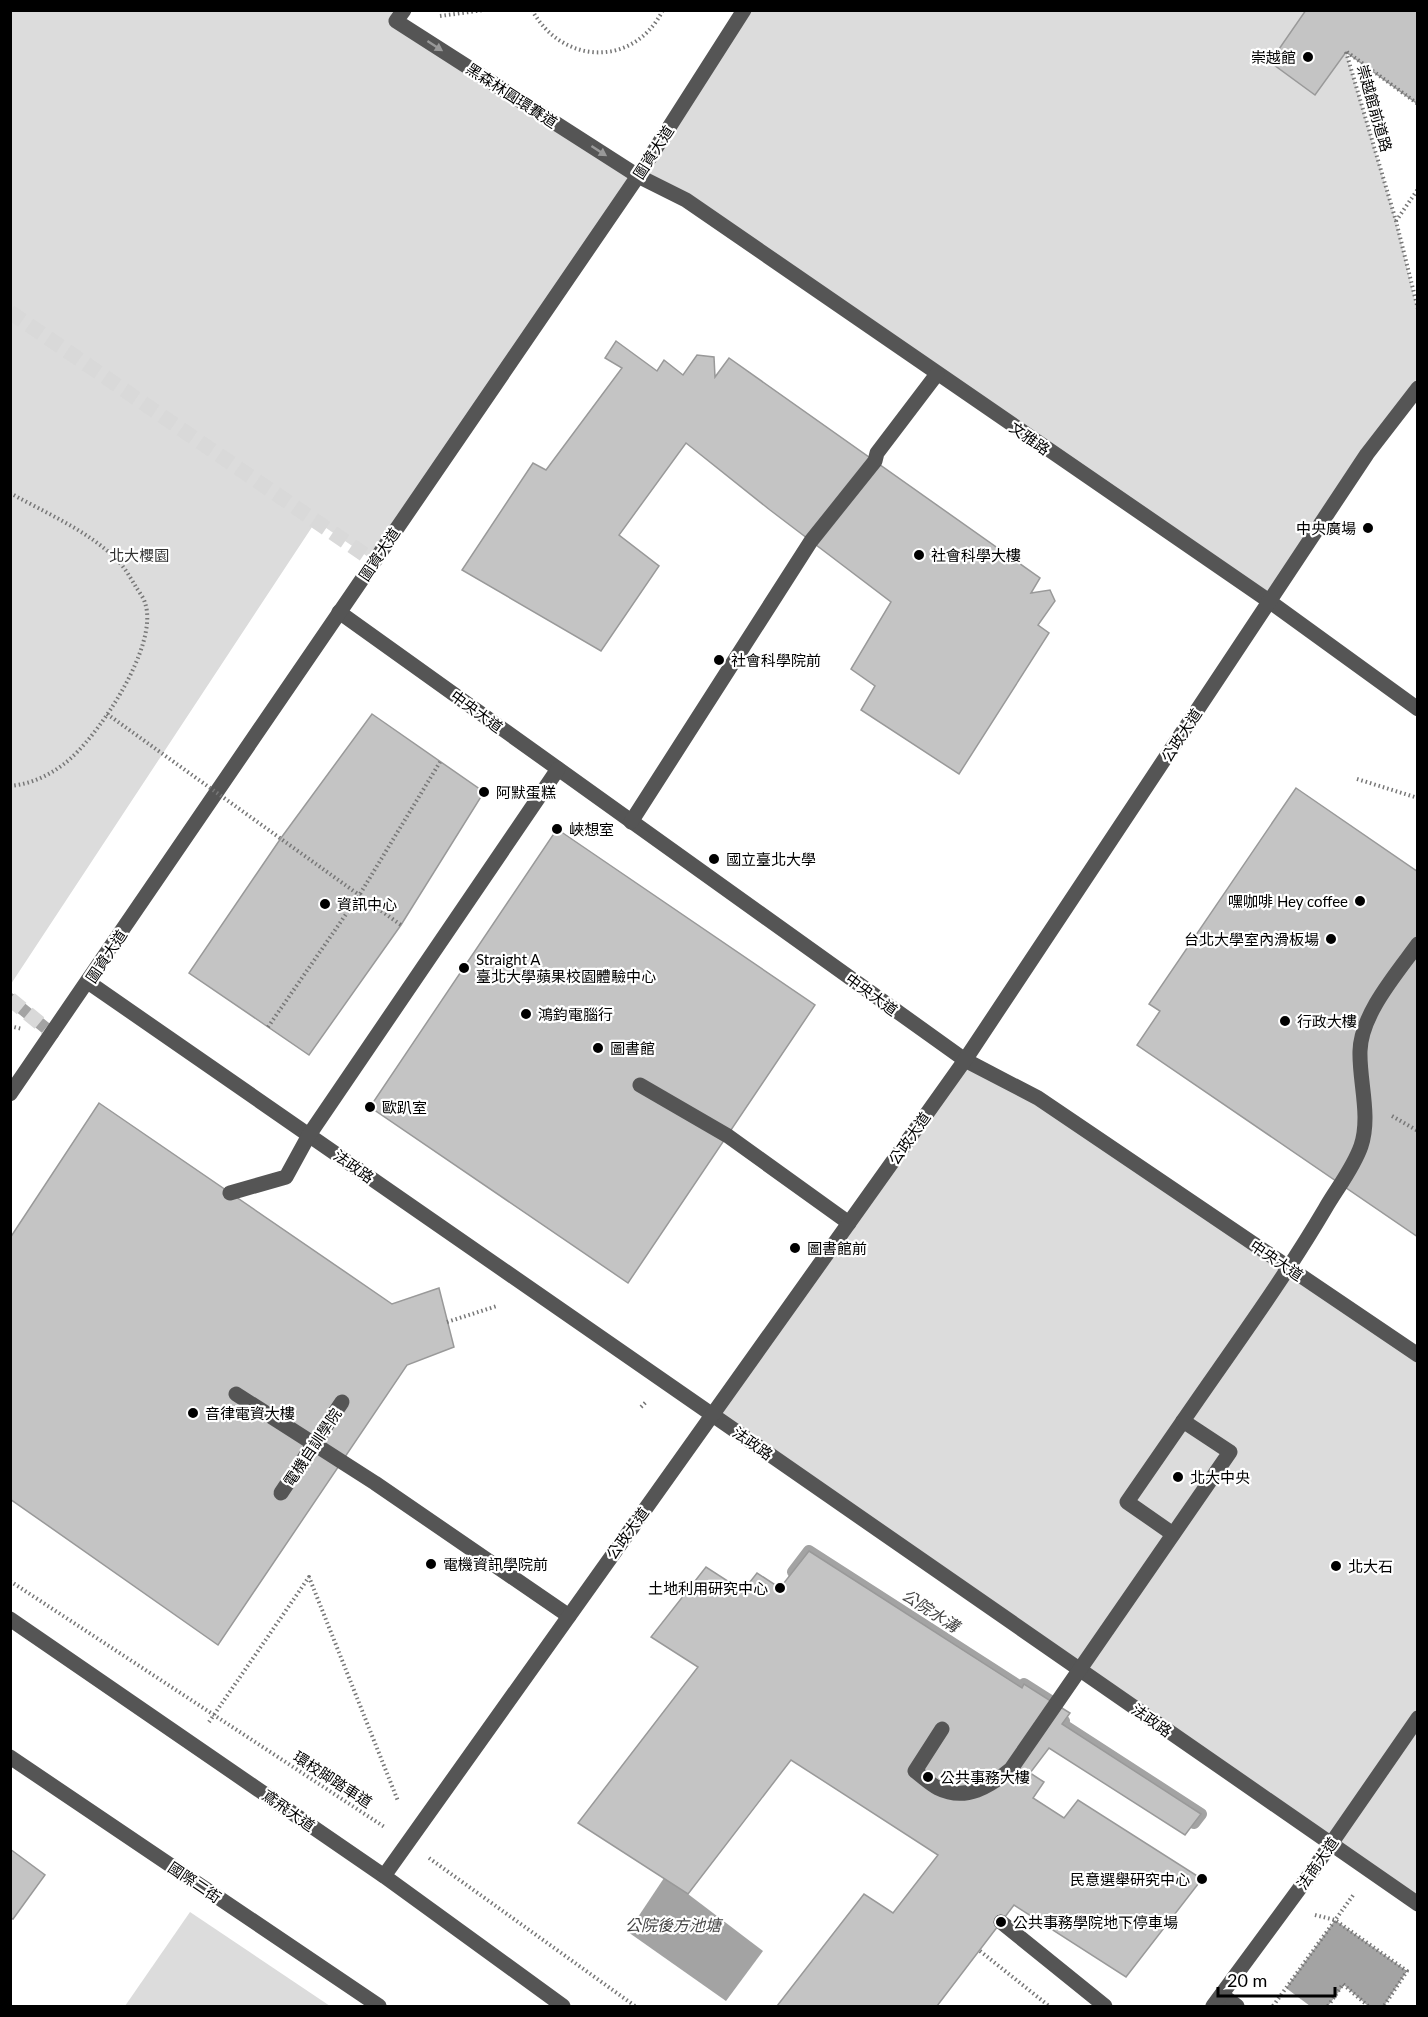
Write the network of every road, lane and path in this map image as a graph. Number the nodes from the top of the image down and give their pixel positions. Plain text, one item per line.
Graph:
1 (404, 10) edge
2 (532, 10) edge
3 (663, 10) edge
4 (744, 10) edge
5 (1418, 104) edge
6 (638, 176) junction
7 (1418, 189) edge
8 (1396, 221) junction
9 (1418, 309) edge
10 (937, 374) junction
11 (1418, 388) edge
12 (10, 493) edge
13 (1269, 601) junction
14 (339, 612) junction
15 (1418, 709) edge
16 (106, 714) junction
17 (440, 762) dead end
18 (558, 769) junction
19 (1357, 779) dead end
20 (10, 786) edge
21 (1418, 798) edge
22 (631, 822) junction
23 (360, 894) junction
24 (401, 925) dead end
25 (1418, 944) edge
26 (88, 982) junction
27 (268, 1027) dead end
28 (964, 1060) junction
29 (640, 1085) dead end
30 (10, 1094) edge
31 (309, 1135) junction
32 (230, 1193) dead end
33 (849, 1222) junction
34 (1289, 1268) junction
35 (497, 1306) dead end
36 (447, 1323) dead end
37 (1418, 1355) edge
38 (236, 1394) dead end
39 (342, 1402) dead end
40 (712, 1414) junction
41 (1183, 1421) junction
42 (314, 1443) junction
43 (281, 1493) dead end
44 (1173, 1534) junction
45 (10, 1581) edge
46 (569, 1616) junction
47 (10, 1619) edge
48 (1080, 1669) junction
49 (214, 1715) junction
50 (1418, 1718) edge
51 (942, 1729) dead end
52 (196, 1746) junction
53 (10, 1757) edge
54 (398, 1801) dead end
55 (408, 1842) junction
56 (1331, 1844) junction
57 (1370, 1871) junction
58 (384, 1876) junction
59 (1418, 1904) edge
60 (1286, 1907) junction
61 (1335, 1920) junction
62 (1001, 1922) dead end
63 (980, 1951) dead end
64 (1218, 2001) edge
65 (379, 2007) edge
66 (563, 2007) edge
67 (635, 2007) edge
68 (1049, 2007) edge
69 (1105, 2007) edge
70 (1237, 2007) edge
71 (1273, 2007) edge
72 (1328, 2007) edge
73 (1368, 2007) edge
74 (1384, 2007) edge

1 -> 6 street, 黑森林圓環賽道
2 - 3 path
4 - 6 street, 圖資大道
5 - 8 path, 崇越館前道路
6 - 10 street, 文雅路
6 - 14 street, 圖資大道
7 - 8 path
8 - 9 path, 崇越館前道路
10 - 13 street, 文雅路
10 - 22 street
11 - 13 street, 公政大道
12 - 16 path
13 - 15 street, 文雅路
13 - 28 street, 公政大道
14 - 18 street, 中央大道
14 - 26 street, 圖資大道
16 - 20 path
16 - 23 path, bridge
17 - 23 path
18 - 22 street, 中央大道
18 - 31 street
19 - 21 path
22 - 28 street, 中央大道
23 - 24 path, bridge
23 - 27 path
25 - 34 street
26 - 30 street, 圖資大道
26 - 31 street, 法政路
28 - 33 street, 公政大道
28 - 34 street, 中央大道
29 - 33 street
31 - 32 street
31 - 40 street, 法政路
33 - 40 street, 公政大道
34 - 37 street, 中央大道
34 - 41 street
35 - 36 path
38 - 42 street
39 - 42 street, 電機自訓學院
40 - 46 street, 公政大道
40 - 48 street, 法政路
41 - 44 street
41 - 44 street
42 - 43 street, 電機自訓學院
42 - 46 street
44 - 48 street
45 - 49 path, 環校脚踏車道
46 - 55 street, 公政大道
47 - 52 street, 鳶飛大道
48 - 51 street
48 - 56 street, 法政路
49 - 52 path
49 - 54 path
49 - 55 path, 環校脚踏車道
50 - 56 street, 法商大道
52 - 58 street, 鳶飛大道
53 - 65 street, 國際二街
55 - 58 street, 公政大道
55 - 67 path, 環校脚踏車道
56 - 57 street, 法政路
56 - 60 street, 法商大道
57 - 59 street, 法政路
57 - 61 path
58 - 66 street, 鳶飛大道
60 - 61 path
60 - 64 street, 法商大道
61 - 71 path
61 - 74 path
62 - 69 street
63 - 68 path
64 - 70 street
72 - 73 path

